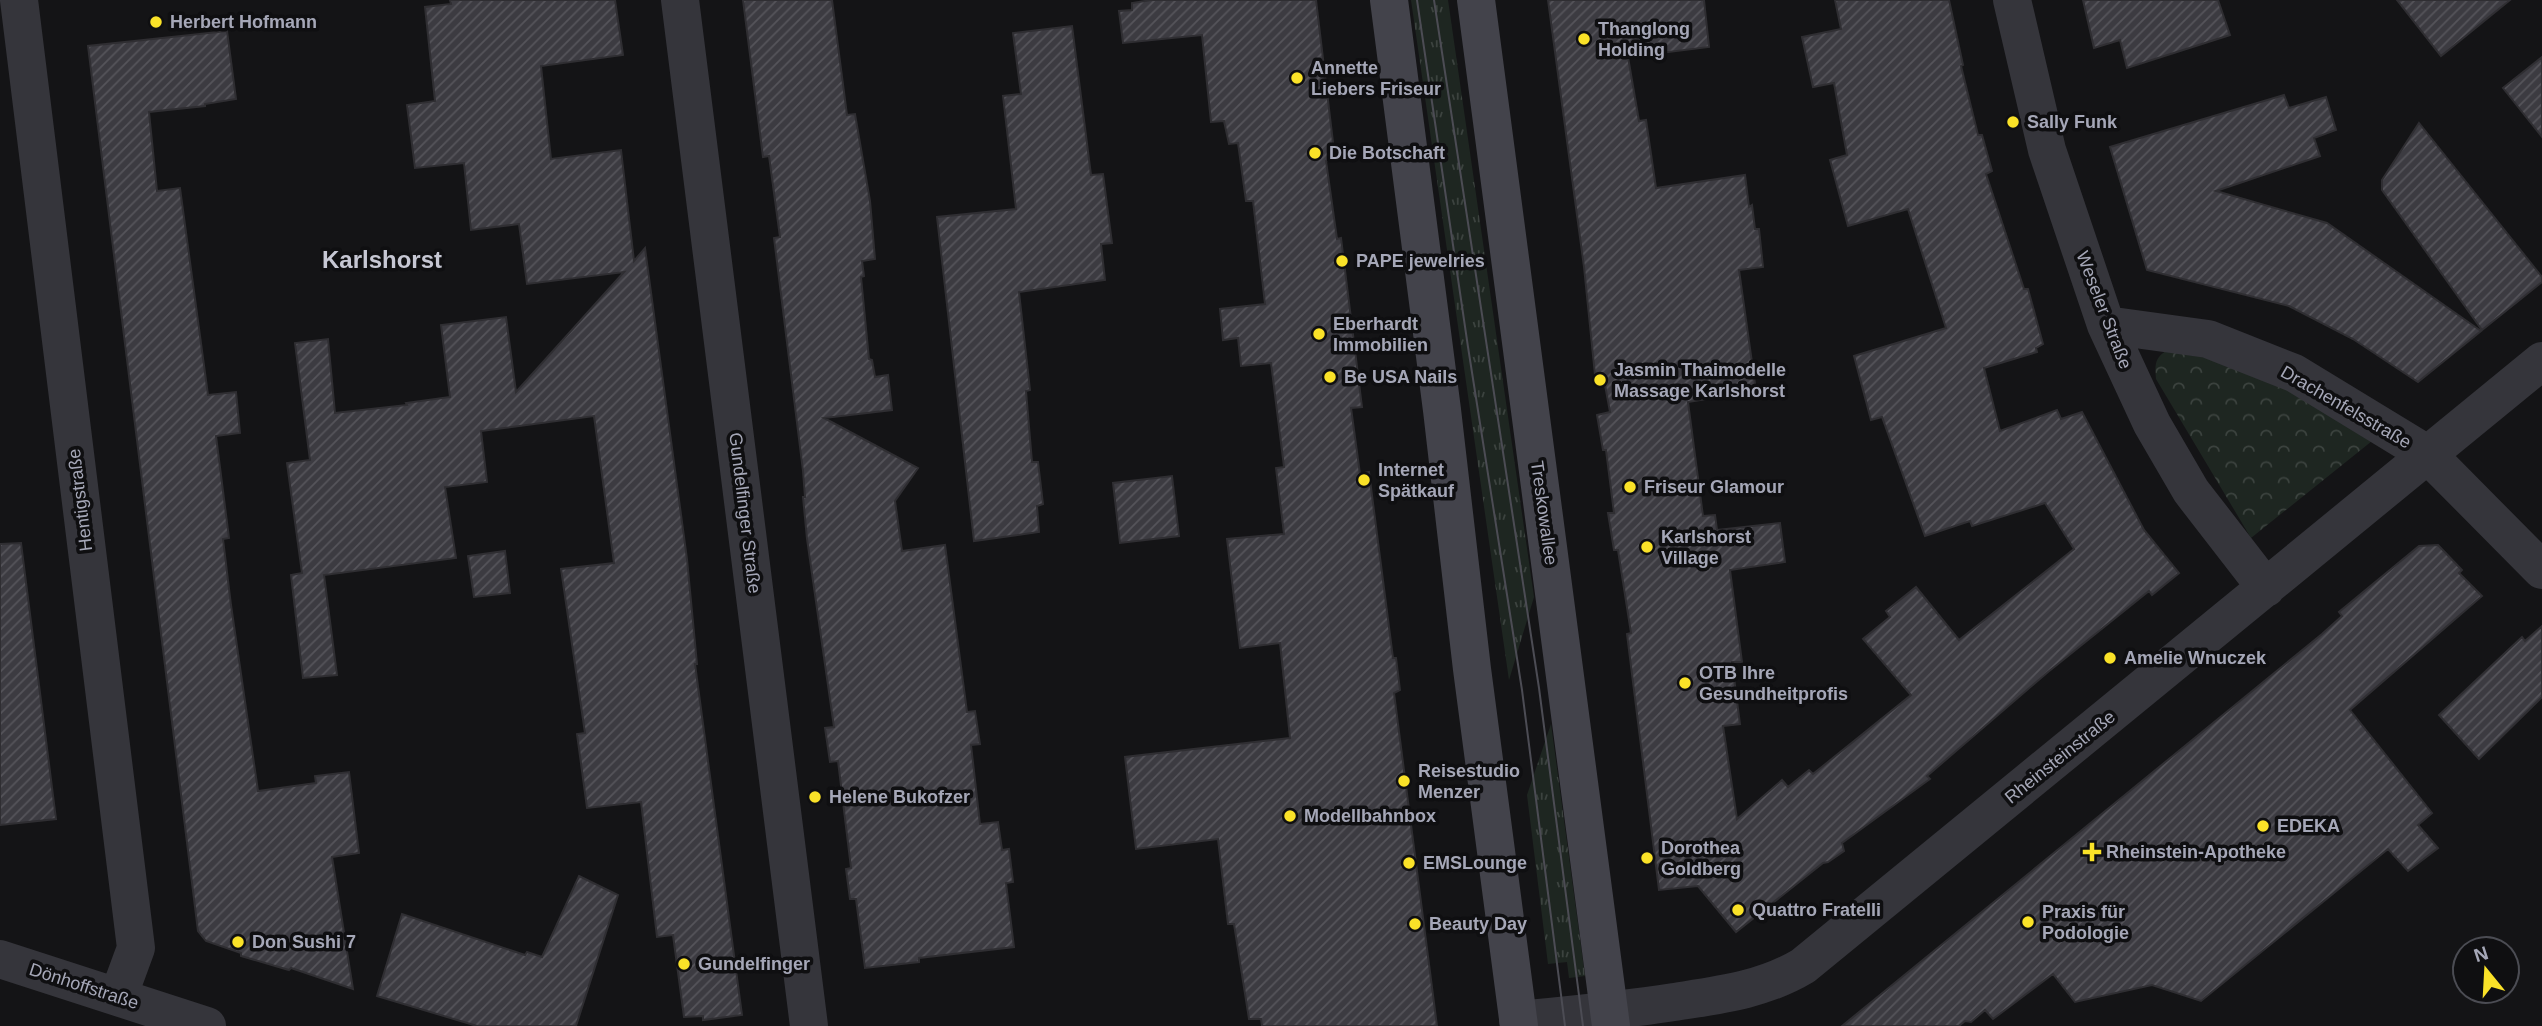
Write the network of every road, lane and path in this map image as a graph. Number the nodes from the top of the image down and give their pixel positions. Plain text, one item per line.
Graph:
1 (19, 0) edge
2 (680, 0) edge
3 (1390, 0) edge
4 (1476, 0) edge
5 (2012, 0) edge
6 (2106, 325) junction
7 (2542, 361) edge
8 (2427, 454) junction
9 (2542, 570) edge
10 (2266, 588) junction
11 (0, 959) edge
12 (118, 997) junction
13 (1610, 1018) edge
14 (1519, 1023) edge
15 (207, 1026) edge
16 (809, 1026) edge

1 - 12 street, Hentigstraße
2 - 16 street, Gundelfinger Straße
3 - 14 main road
4 - 13 main road, Treskowallee
5 - 6 street, Weseler Straße
6 - 8 street, Drachenfelsstraße
6 - 10 street, Weseler Straße
7 - 8 street, Rheinsteinstraße
8 - 9 street, Drachenfelsstraße
8 - 10 street, Rheinsteinstraße
10 - 13 street, Rheinsteinstraße
11 - 12 street, Dönhoffstraße
12 - 15 street, Dönhoffstraße
13 - 14 street, Rheinsteinstraße

